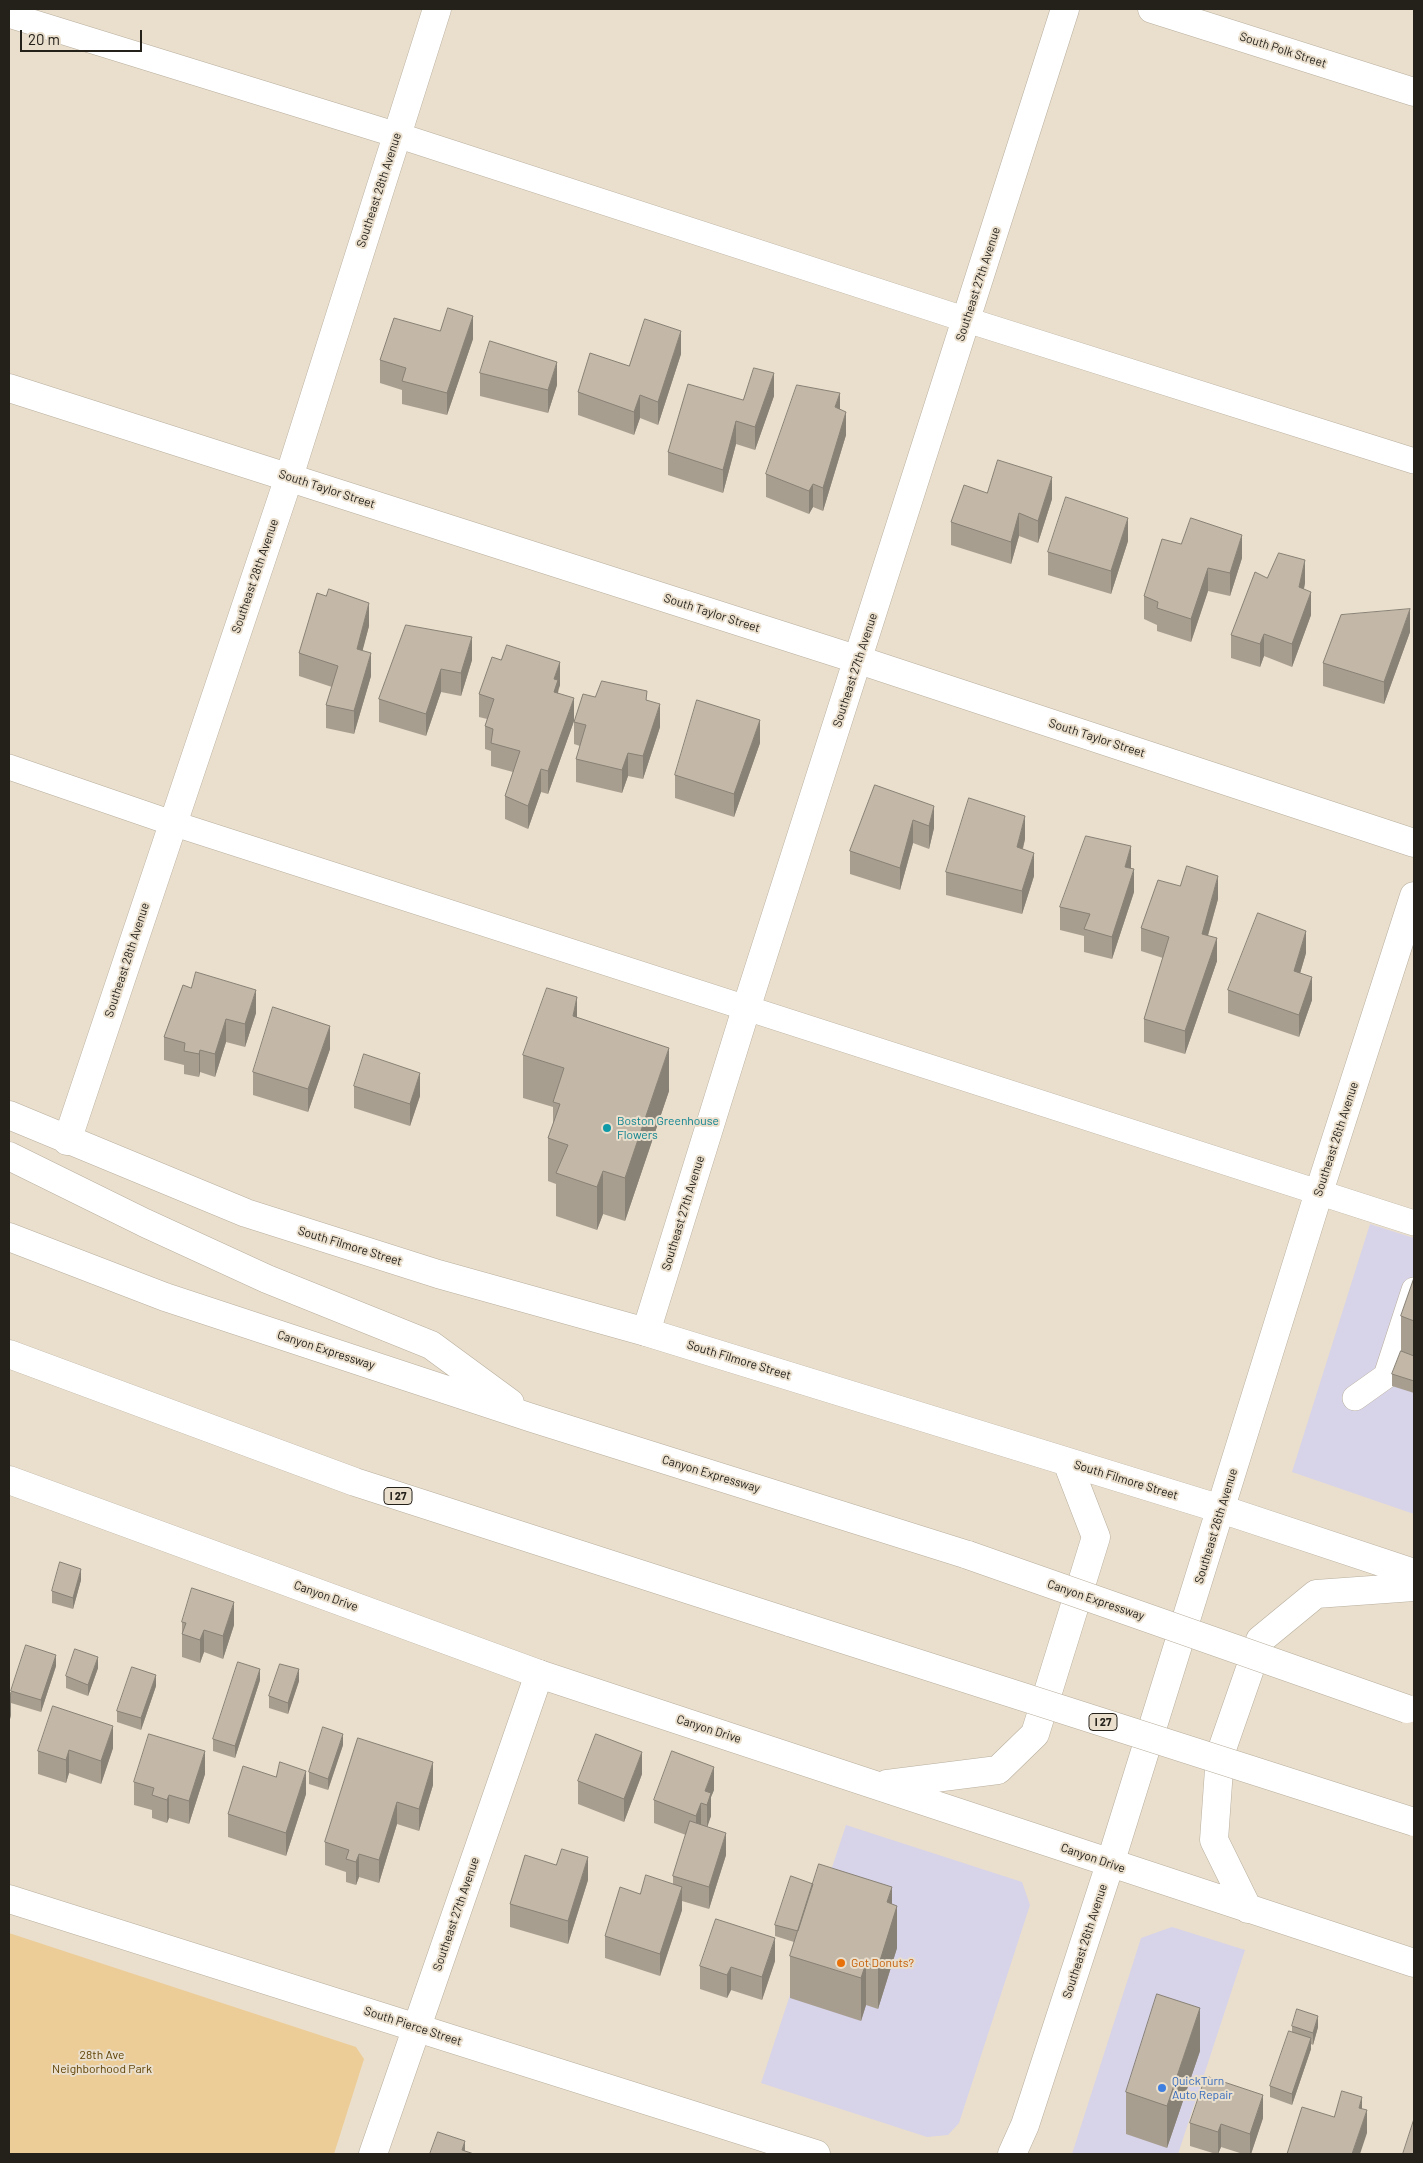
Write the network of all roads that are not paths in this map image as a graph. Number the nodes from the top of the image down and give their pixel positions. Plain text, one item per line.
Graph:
1 (437, 9) edge
2 (1065, 9) edge
3 (1152, 9) edge
4 (9, 15) edge
5 (1414, 92) edge
6 (397, 135) junction
7 (967, 320) junction
8 (9, 388) edge
9 (1414, 461) edge
10 (288, 477) junction
11 (859, 660) junction
12 (9, 767) edge
13 (172, 823) junction
14 (1414, 843) edge
15 (1414, 896) edge
16 (746, 1009) junction
17 (9, 1115) edge
18 (66, 1140) junction
19 (9, 1156) edge
20 (1319, 1192) junction
21 (1414, 1223) edge
22 (9, 1236) edge
23 (1414, 1290) edge
24 (646, 1332) junction
25 (9, 1354) edge
26 (1355, 1398) dead end
27 (532, 1418) junction
28 (1067, 1462) junction
29 (9, 1480) edge
30 (1221, 1509) junction
31 (1414, 1573) edge
32 (1414, 1587) edge
33 (539, 1674) junction
34 (1411, 1710) edge
35 (881, 1785) junction
36 (1414, 1822) edge
37 (1110, 1864) junction
38 (9, 1899) edge
39 (1248, 1909) junction
40 (1414, 1962) edge
41 (417, 2027) junction
42 (373, 2154) edge
43 (816, 2154) edge
44 (1012, 2154) edge

1 - 6 main road, Southeast 28th Avenue
2 - 7 main road, Southeast 27th Avenue
3 - 5 main road, South Polk Street
4 - 6 lane
6 - 7 lane
6 - 10 main road, Southeast 28th Avenue
7 - 9 lane
7 - 11 main road, Southeast 27th Avenue
8 - 10 main road, South Taylor Street
10 - 11 main road, South Taylor Street
10 - 13 main road, Southeast 28th Avenue
11 - 14 main road, South Taylor Street
11 - 16 main road, Southeast 27th Avenue
12 - 13 lane
13 - 16 lane
13 - 18 main road, Southeast 28th Avenue
15 - 20 main road, Southeast 26th Avenue
16 - 20 lane
16 - 24 main road, Southeast 27th Avenue
17 - 18 main road
18 - 24 main road, South Filmore Street
19 - 27 main road
20 - 21 lane
20 - 30 main road, Southeast 26th Avenue
22 - 27 main road, Canyon Expressway
23 - 26 lane
24 - 28 main road, South Filmore Street
25 - 36 main road, I 27, bridge
27 - 34 main road, Canyon Expressway, bridge
28 - 30 main road, South Filmore Street
28 - 35 main road
29 - 33 main road, Canyon Drive
30 - 31 main road, South Filmore Street
30 - 37 main road, Southeast 26th Avenue
32 - 39 main road
33 - 35 main road, Canyon Drive
33 - 41 main road, Southeast 27th Avenue
35 - 37 main road, Canyon Drive
37 - 39 main road, Canyon Drive
37 - 44 main road, Southeast 26th Avenue
38 - 41 main road, South Pierce Street
39 - 40 main road, Canyon Drive
41 - 42 main road, Southeast 27th Avenue
41 - 43 main road, South Pierce Street

